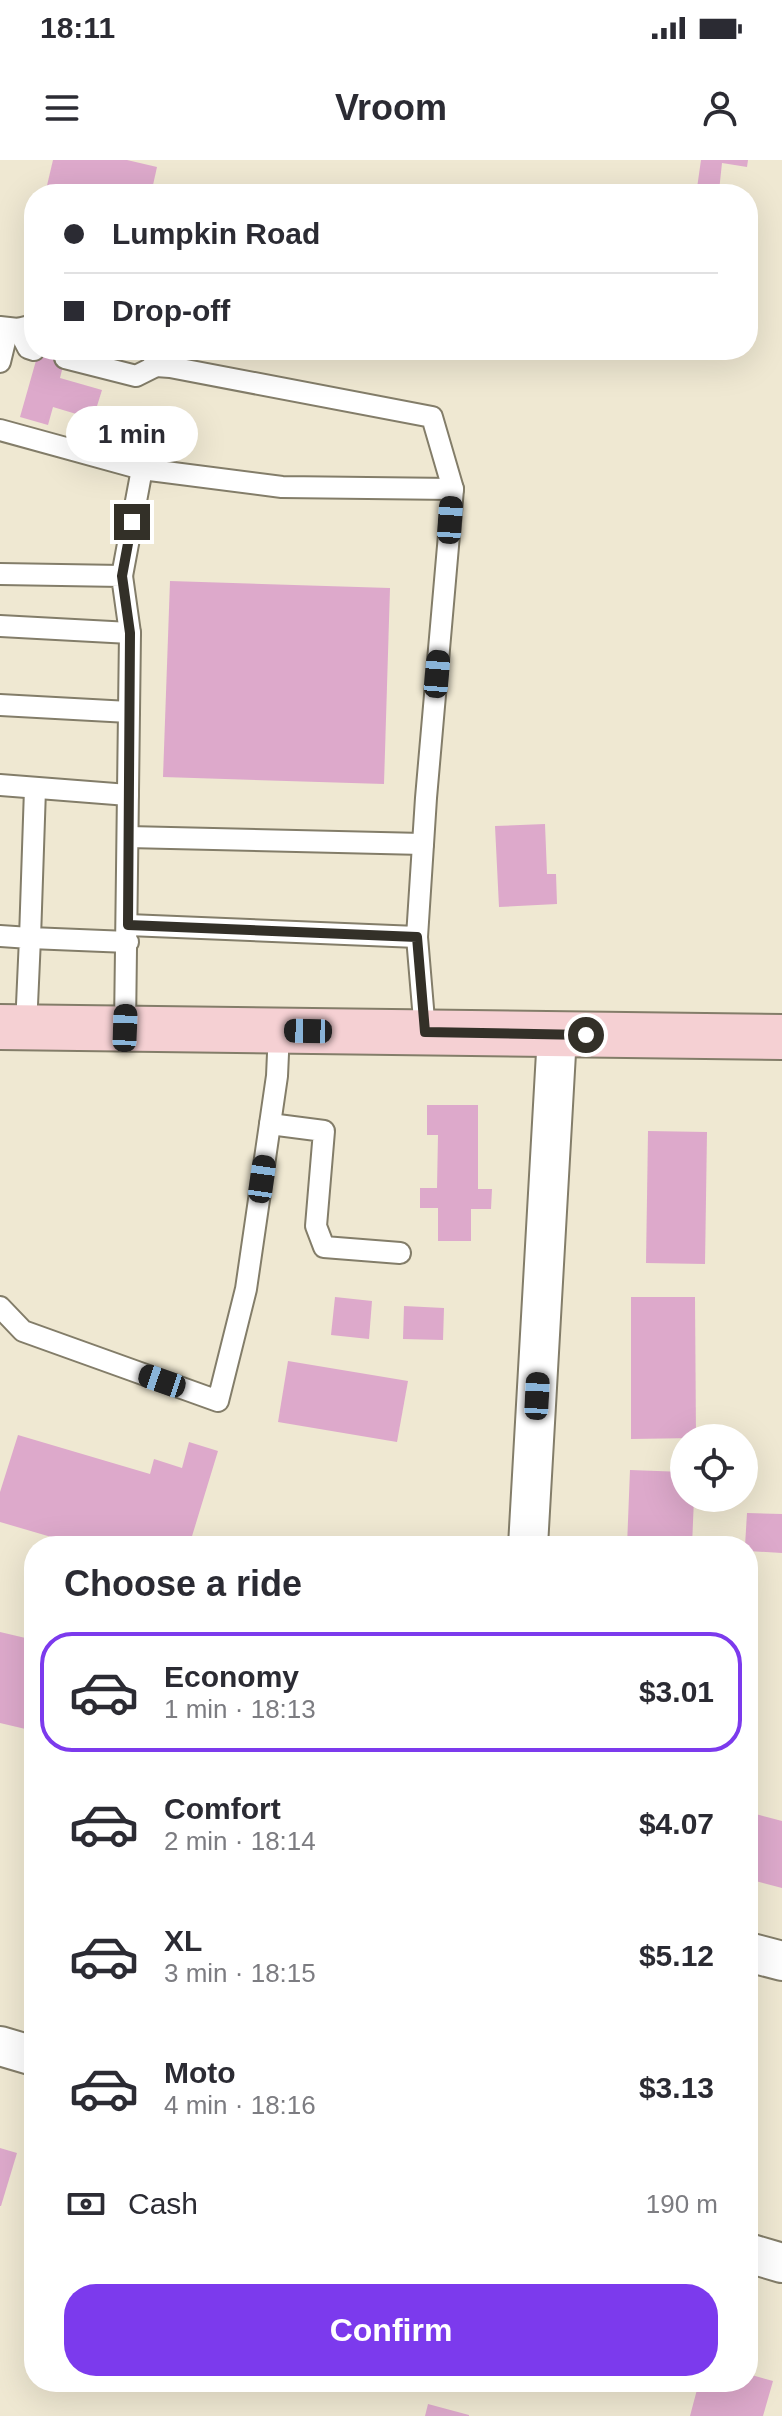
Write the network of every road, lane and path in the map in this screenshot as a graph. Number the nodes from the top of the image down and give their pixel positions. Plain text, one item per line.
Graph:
1 (15, 328) edge
2 (73, 360) edge
3 (152, 360) edge
4 (158, 360) edge
5 (0, 362) edge
6 (0, 430) edge
7 (142, 469) junction
8 (453, 489) junction
9 (0, 574) edge
10 (122, 576) junction
11 (0, 626) edge
12 (130, 633) junction
13 (0, 705) edge
14 (129, 712) junction
15 (0, 785) edge
16 (35, 789) junction
17 (128, 795) junction
18 (128, 837) junction
19 (423, 844) junction
20 (128, 933) junction
21 (0, 936) edge
22 (417, 937) junction
23 (30, 938) junction
24 (13, 1027) edge
25 (125, 1028) junction
26 (279, 1031) junction
27 (425, 1032) junction
28 (557, 1035) junction
29 (782, 1037) edge
30 (270, 1124) junction
31 (400, 1253) dead end
32 (0, 1307) edge
33 (529, 1536) edge
34 (758, 1955) edge
35 (782, 1961) edge
36 (0, 2046) edge
37 (24, 2053) edge
38 (758, 2256) edge
39 (782, 2263) edge

1 - 5 lane
2 - 3 lane
4 - 8 lane
6 - 7 lane
7 - 8 lane
7 - 10 lane
8 - 19 lane
9 - 10 lane
10 - 12 lane
11 - 12 lane
12 - 14 lane
13 - 14 lane
14 - 17 lane
15 - 16 lane
16 - 17 lane
16 - 23 lane
17 - 18 lane
18 - 19 lane
18 - 20 lane
19 - 22 lane
20 - 22 lane
20 - 23 lane
20 - 25 lane
21 - 23 lane
22 - 27 lane
23 - 24 lane
24 - 25 main road
25 - 26 main road
26 - 27 main road
26 - 30 lane
27 - 28 main road
28 - 29 main road
28 - 33 street
30 - 31 lane
30 - 32 lane
34 - 35 street
36 - 37 street
38 - 39 street

